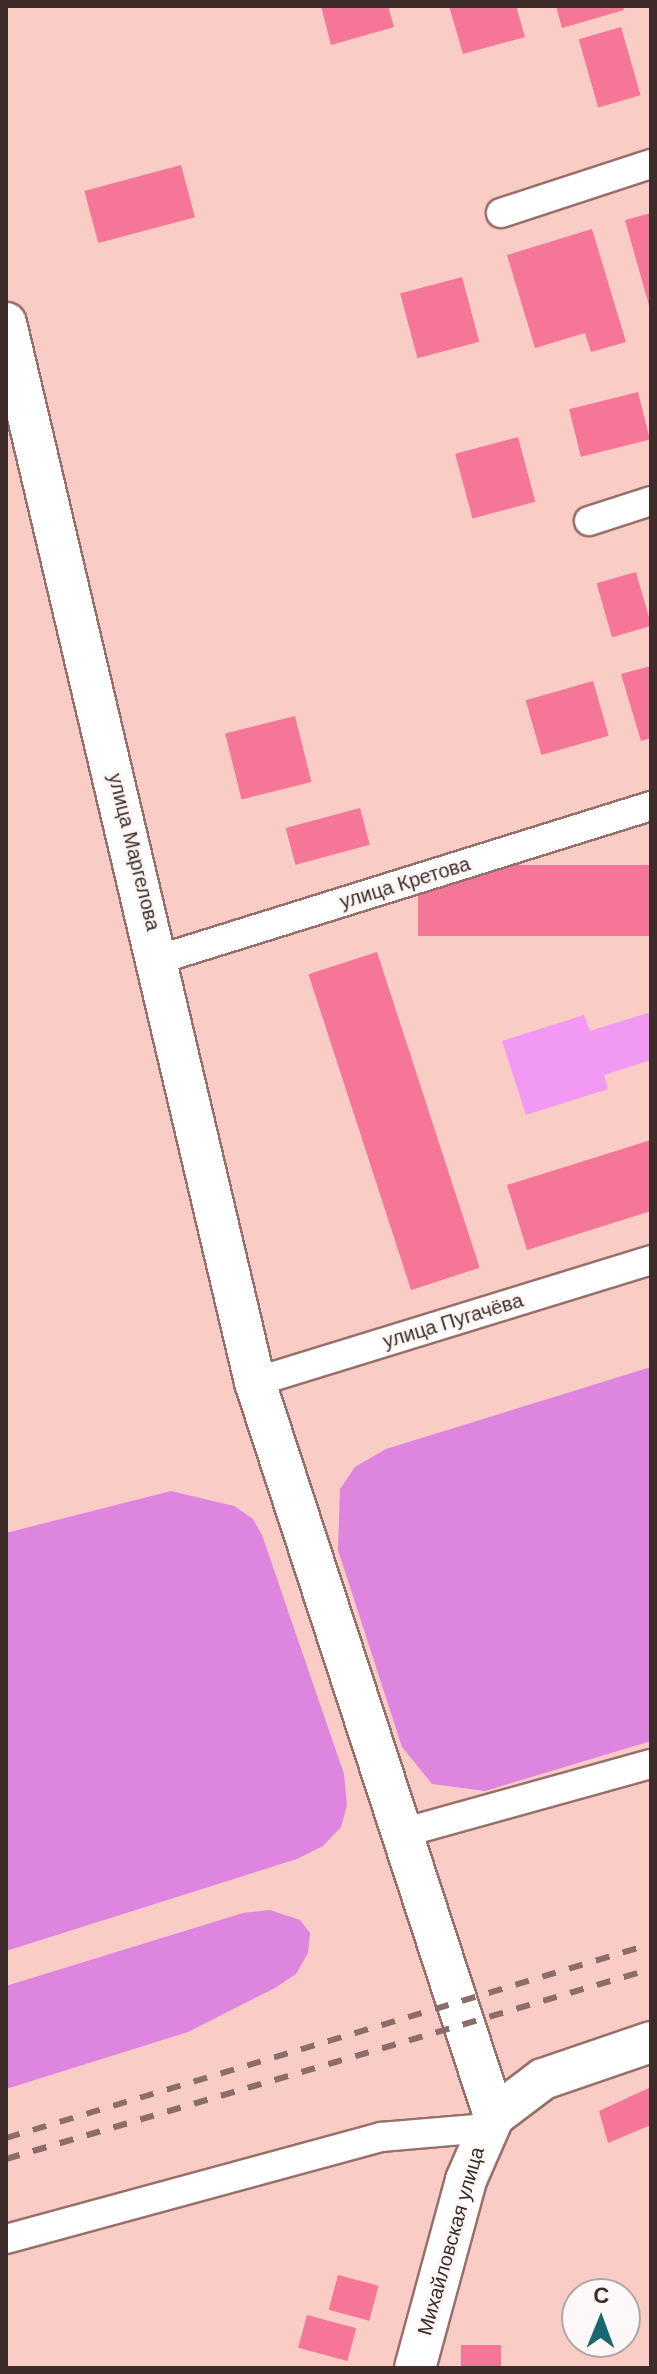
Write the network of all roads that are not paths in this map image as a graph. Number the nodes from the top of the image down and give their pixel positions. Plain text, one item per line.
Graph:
1 (651, 164) edge
2 (501, 213) dead end
3 (6, 323) edge
4 (651, 501) edge
5 (589, 521) dead end
6 (651, 806) edge
7 (160, 959) junction
8 (651, 1260) edge
9 (255, 1382) junction
10 (651, 1764) edge
11 (402, 1833) junction
12 (651, 2042) edge
13 (490, 2122) junction
14 (6, 2239) edge
15 (415, 2368) edge

1 - 2 street
3 - 7 street, улица Маргелова
4 - 5 street
6 - 7 street, улица Кретова
7 - 9 street, улица Маргелова
8 - 9 street, улица Пугачёва
9 - 11 street, улица Маргелова
10 - 11 street
11 - 13 street, улица Маргелова
12 - 13 street
13 - 14 street
13 - 15 street, Михайловская улица

